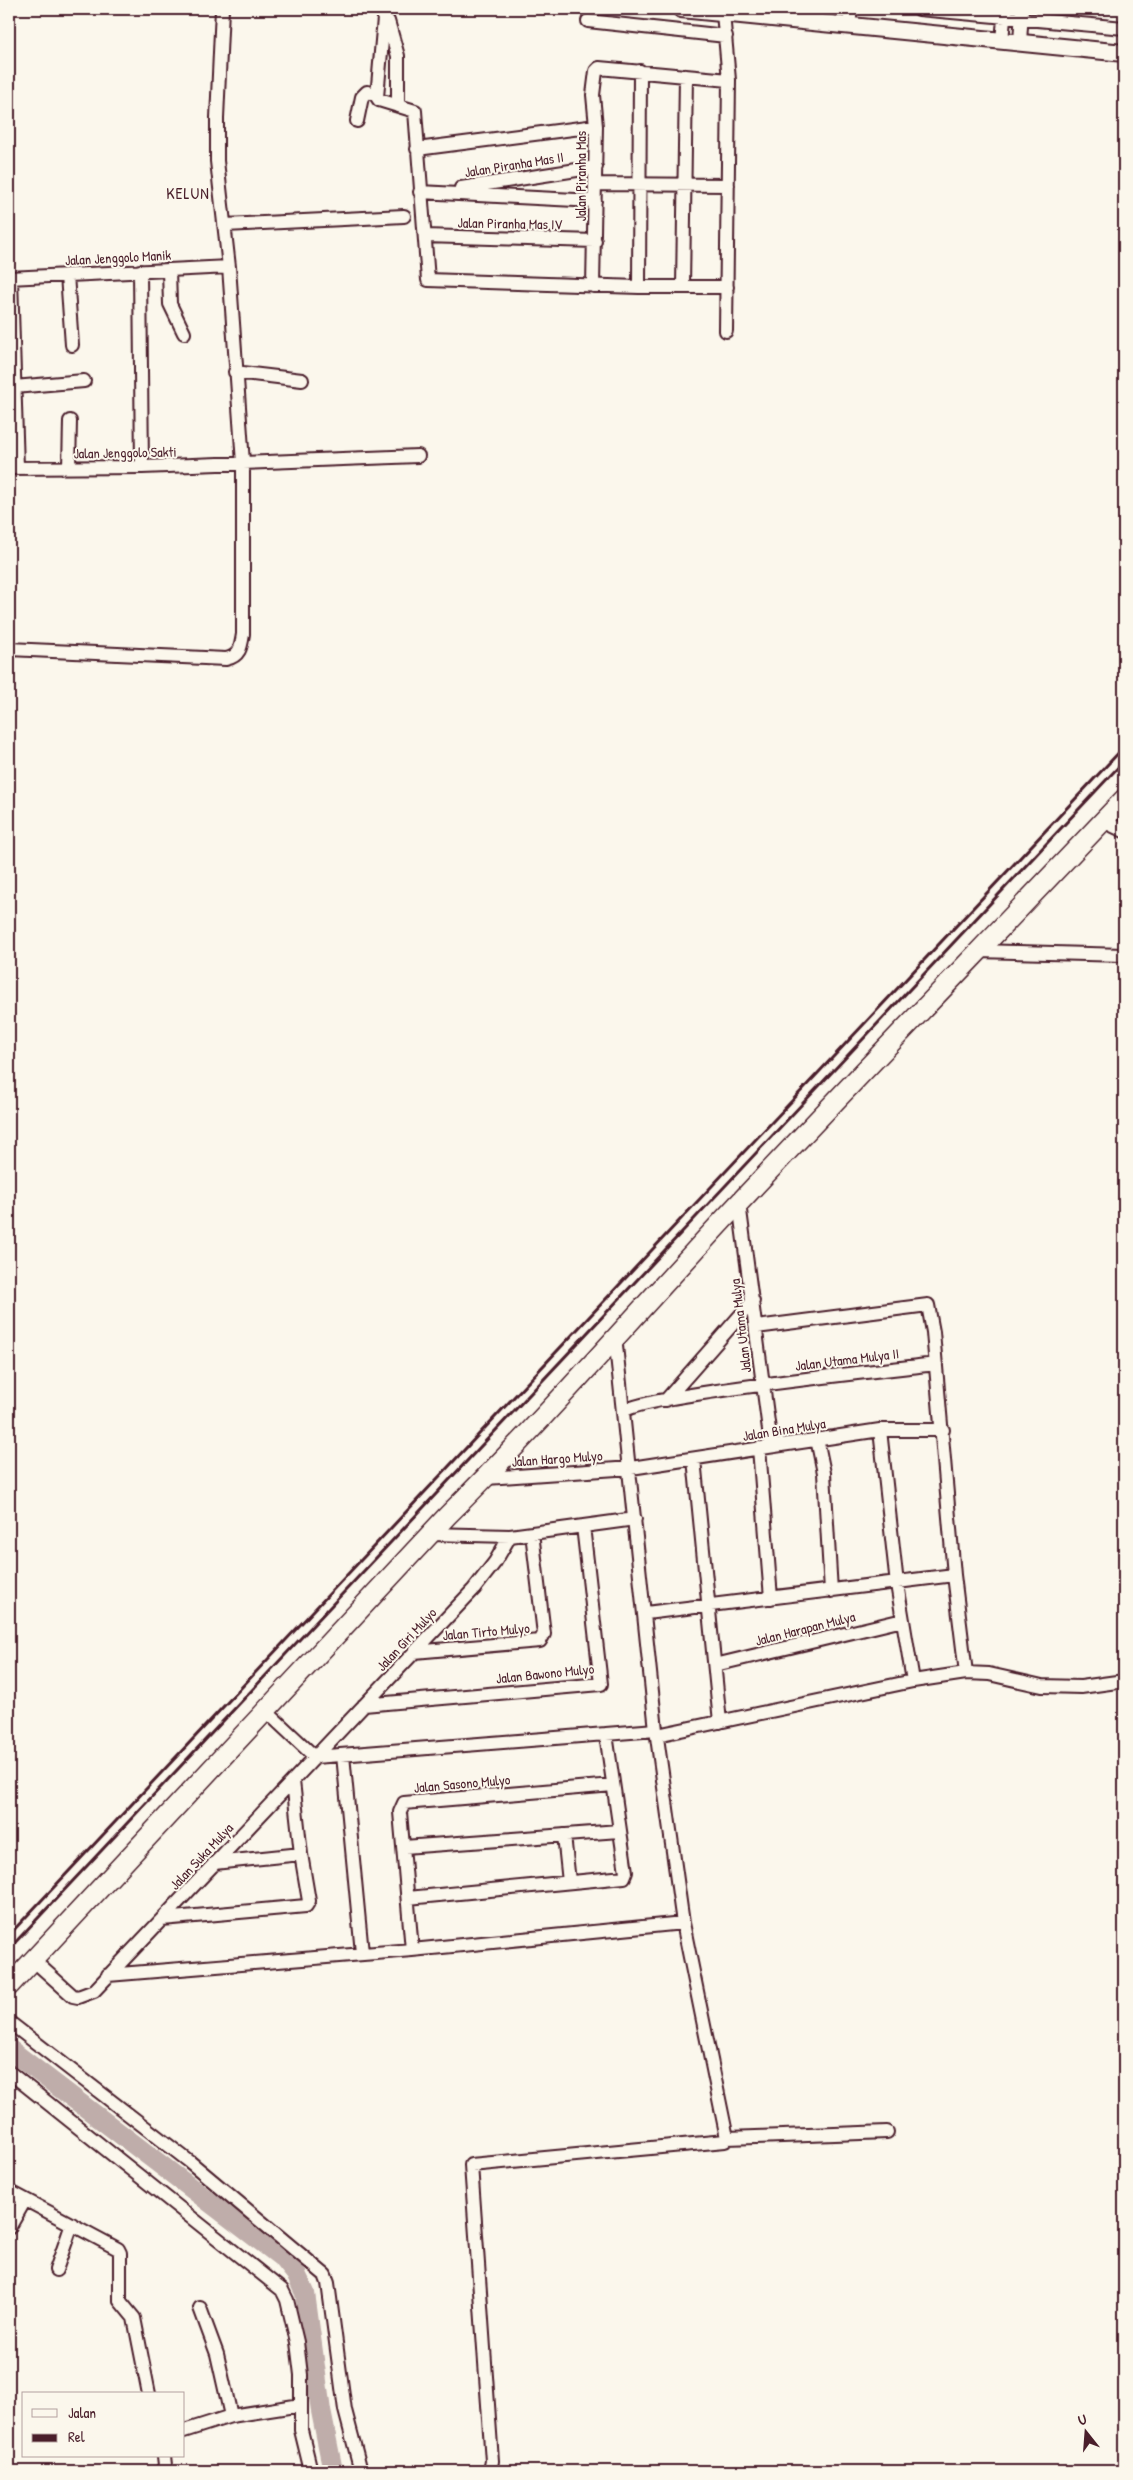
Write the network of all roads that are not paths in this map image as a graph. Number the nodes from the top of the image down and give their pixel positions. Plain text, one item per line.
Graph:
1 (222, 9) edge
2 (682, 9) edge
3 (851, 9) edge
4 (919, 9) edge
5 (730, 12) edge
6 (1004, 14) edge
7 (1022, 14) edge
8 (588, 21) dead end
9 (849, 26) junction
10 (1124, 28) edge
11 (726, 36) junction
12 (1002, 40) junction
13 (1020, 43) junction
14 (1124, 53) edge
15 (640, 71) junction
16 (686, 76) junction
17 (729, 80) junction
18 (377, 94) junction
19 (398, 105) junction
20 (357, 121) dead end
21 (596, 126) junction
22 (417, 149) junction
23 (596, 167) junction
24 (595, 184) junction
25 (641, 184) junction
26 (685, 184) junction
27 (728, 185) junction
28 (436, 191) junction
29 (420, 192) junction
30 (595, 201) junction
31 (404, 216) dead end
32 (225, 225) junction
33 (425, 236) junction
34 (595, 240) junction
35 (229, 267) junction
36 (168, 270) junction
37 (140, 271) junction
38 (67, 275) junction
39 (10, 278) edge
40 (593, 286) junction
41 (639, 287) junction
42 (683, 287) junction
43 (727, 287) junction
44 (726, 331) dead end
45 (184, 333) dead end
46 (72, 345) dead end
47 (235, 372) junction
48 (302, 380) dead end
49 (84, 381) dead end
50 (14, 387) junction
51 (70, 421) dead end
52 (418, 456) dead end
53 (242, 463) junction
54 (142, 467) junction
55 (13, 468) edge
56 (69, 468) junction
57 (9, 649) edge
58 (1124, 799) edge
59 (1103, 821) junction
60 (1124, 831) edge
61 (978, 951) junction
62 (1124, 955) edge
63 (739, 1203) junction
64 (753, 1301) junction
65 (756, 1327) junction
66 (614, 1336) junction
67 (936, 1364) junction
68 (762, 1384) junction
69 (666, 1400) junction
70 (624, 1412) junction
71 (880, 1430) junction
72 (942, 1430) junction
73 (817, 1439) junction
74 (765, 1447) junction
75 (694, 1459) junction
76 (631, 1468) junction
77 (486, 1478) junction
78 (635, 1519) junction
79 (584, 1526) junction
80 (532, 1533) junction
81 (430, 1534) junction
82 (510, 1536) junction
83 (954, 1575) junction
84 (897, 1584) junction
85 (831, 1590) junction
86 (771, 1598) junction
87 (709, 1607) junction
88 (646, 1613) junction
89 (903, 1620) junction
90 (414, 1652) junction
91 (715, 1665) junction
92 (966, 1673) junction
93 (913, 1681) junction
94 (1124, 1681) edge
95 (364, 1705) junction
96 (265, 1710) junction
97 (720, 1722) junction
98 (657, 1732) junction
99 (606, 1734) junction
100 (343, 1755) junction
101 (314, 1757) junction
102 (293, 1781) junction
103 (613, 1785) junction
104 (619, 1831) junction
105 (564, 1835) junction
106 (404, 1847) junction
107 (301, 1854) junction
108 (214, 1863) junction
109 (569, 1882) junction
110 (408, 1898) junction
111 (162, 1919) junction
112 (683, 1922) junction
113 (412, 1950) junction
114 (362, 1953) junction
115 (32, 1959) junction
116 (108, 1975) junction
117 (9, 1986) edge
118 (9, 2022) edge
119 (9, 2072) edge
120 (887, 2132) dead end
121 (727, 2138) junction
122 (9, 2191) edge
123 (25, 2200) junction
124 (72, 2224) junction
125 (9, 2228) edge
126 (56, 2270) dead end
127 (200, 2308) dead end
128 (149, 2392) edge
129 (301, 2405) junction
130 (231, 2416) junction
131 (185, 2430) edge
132 (311, 2471) edge
133 (361, 2471) edge
134 (490, 2471) edge

1 - 32 street
2 - 5 street
3 - 9 street
4 - 6 street
5 - 9 street
5 - 11 street
6 - 7 street
6 - 12 street
7 - 10 street
7 - 13 street
8 - 11 street
9 - 12 street
11 - 17 street
12 - 13 street
13 - 14 street
15 - 16 street
15 - 21 street, Jalan Piranha Mas
15 - 25 street
16 - 17 street
16 - 26 street
17 - 27 street
18 - 19 street
18 - 19 street
18 - 20 street
19 - 22 street
21 - 22 street
21 - 23 street, Jalan Piranha Mas
22 - 29 street
23 - 24 street, Jalan Piranha Mas
23 - 28 street, Jalan Piranha Mas II
24 - 25 street
24 - 30 street, Jalan Piranha Mas
25 - 26 street
25 - 41 street
26 - 27 street
26 - 42 street
27 - 43 street
28 - 29 street
28 - 30 street
29 - 33 street
30 - 34 street, Jalan Piranha Mas
31 - 32 street
32 - 35 street
33 - 34 street, Jalan Piranha Mas IV
33 - 40 street
34 - 40 street, Jalan Piranha Mas
35 - 36 street, Jalan Jenggolo Manik
35 - 47 street
36 - 37 street, Jalan Jenggolo Manik
36 - 45 street
37 - 38 street, Jalan Jenggolo Manik
37 - 54 street
38 - 39 street, Jalan Jenggolo Manik
38 - 46 street
39 - 50 street
40 - 41 street
41 - 42 street
42 - 43 street
43 - 44 street
47 - 48 street
47 - 53 street
49 - 50 street
50 - 55 street
51 - 56 street
52 - 53 street, Jalan Jenggolo Sakti
53 - 54 street, Jalan Jenggolo Sakti
53 - 57 street
54 - 56 street, Jalan Jenggolo Sakti
55 - 56 street, Jalan Jenggolo Sakti
58 - 59 main road
59 - 60 street
59 - 61 main road
61 - 62 street
61 - 63 main road
63 - 64 street, Jalan Utama Mulya
63 - 66 main road
64 - 65 street, Jalan Utama Mulya
64 - 69 street
65 - 67 street
65 - 68 street, Jalan Utama Mulya
66 - 70 street
66 - 77 main road
67 - 68 street, Jalan Utama Mulya II
67 - 72 street
68 - 69 street, Jalan Utama Mulya II
68 - 74 street, Jalan Utama Mulya
69 - 70 street, Jalan Utama Mulya II
70 - 76 street
71 - 72 street, Jalan Bina Mulya
71 - 73 street, Jalan Bina Mulya
71 - 84 street
72 - 83 street
73 - 74 street, Jalan Bina Mulya
73 - 85 street
74 - 75 street, Jalan Bina Mulya
74 - 86 street, Jalan Utama Mulya
75 - 76 street, Jalan Bina Mulya
75 - 87 street
76 - 77 street, Jalan Hargo Mulyo
76 - 78 street
77 - 81 main road
78 - 79 street
78 - 88 street
79 - 80 street
79 - 95 street, Jalan Bawono Mulyo
80 - 82 street
80 - 90 street, Jalan Tirto Mulyo
81 - 82 street
81 - 96 main road
82 - 90 street, Jalan Giri Mulyo
83 - 84 street
83 - 92 street
84 - 85 street
84 - 89 street
85 - 86 street
86 - 87 street
87 - 88 street
87 - 91 street
88 - 98 street
89 - 91 street, Jalan Harapan Mulya
89 - 93 street
90 - 95 street, Jalan Giri Mulyo
91 - 97 street
92 - 93 street
92 - 94 street
93 - 97 street
95 - 101 street, Jalan Giri Mulyo
96 - 101 street
96 - 115 main road
97 - 98 street
98 - 99 street
98 - 112 street
99 - 100 street
99 - 103 street
100 - 101 street
100 - 114 street
101 - 102 street, Jalan Suka Mulya
102 - 107 street
102 - 108 street, Jalan Suka Mulya
103 - 104 street
103 - 106 street, Jalan Sasono Mulyo
104 - 105 street
104 - 109 street
105 - 106 street
105 - 109 street
106 - 110 street, Jalan Sasono Mulyo
107 - 108 street
107 - 111 street
108 - 111 street, Jalan Suka Mulya
109 - 110 street
110 - 113 street, Jalan Sasono Mulyo
111 - 116 street, Jalan Suka Mulya
112 - 113 street
112 - 121 street
113 - 114 street
114 - 116 street
115 - 116 street
115 - 117 main road
118 - 133 street
119 - 129 street
120 - 121 street
121 - 134 street
122 - 123 street
123 - 124 street
123 - 125 street
124 - 126 street
124 - 128 street
127 - 130 street
129 - 130 street
129 - 132 street
130 - 131 street

